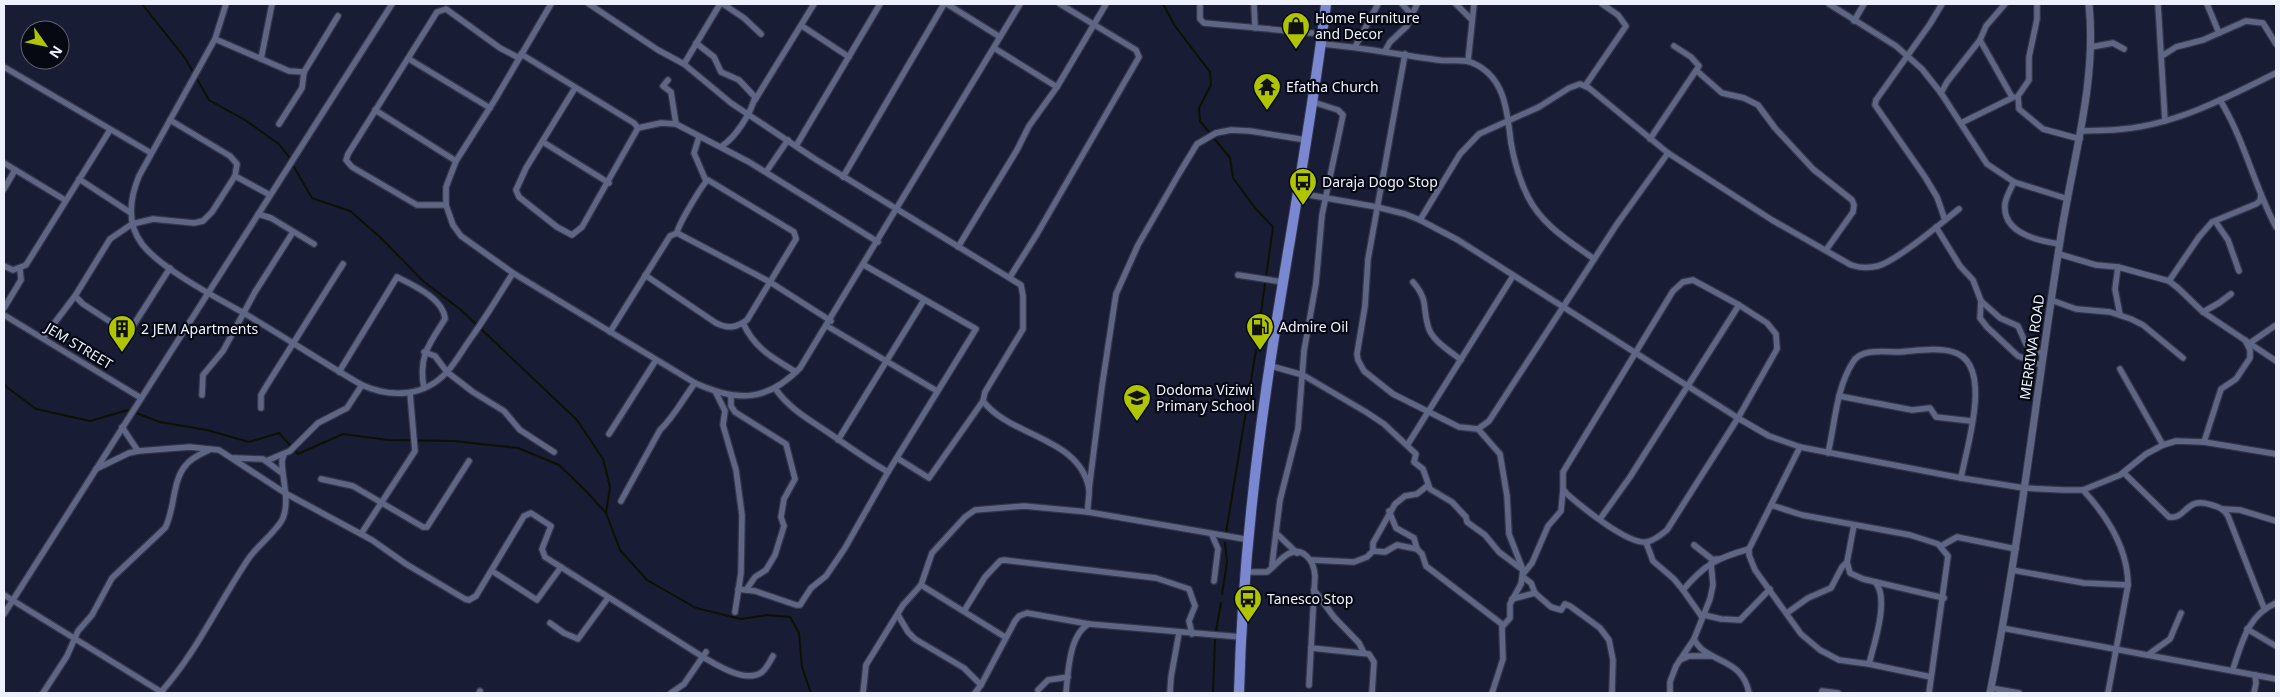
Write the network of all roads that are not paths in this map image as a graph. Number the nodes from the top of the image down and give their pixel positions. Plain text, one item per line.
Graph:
1 (226, 4) edge
2 (272, 4) edge
3 (392, 4) edge
4 (551, 4) edge
5 (589, 4) edge
6 (721, 4) edge
7 (814, 4) edge
8 (880, 4) edge
9 (946, 4) edge
10 (1020, 4) edge
11 (1060, 4) edge
12 (1106, 4) edge
13 (1200, 4) edge
14 (1254, 4) edge
15 (1326, 4) edge
16 (1378, 4) edge
17 (1402, 4) edge
18 (1417, 4) edge
19 (1456, 4) edge
20 (1474, 4) edge
21 (1602, 4) edge
22 (1829, 4) edge
23 (1864, 4) edge
24 (1942, 4) edge
25 (2005, 4) edge
26 (2037, 4) edge
27 (2089, 4) edge
28 (2158, 4) edge
29 (2207, 4) edge
30 (1412, 15) junction
31 (338, 16) dead end
32 (1472, 20) junction
33 (1854, 21) junction
34 (1094, 25) junction
35 (802, 26) junction
36 (1255, 28) junction
37 (2219, 33) junction
38 (761, 34) dead end
39 (1000, 37) junction
40 (215, 39) junction
41 (1322, 39) junction
42 (1980, 40) junction
43 (696, 42) junction
44 (2276, 44) edge
45 (1674, 46) dead end
46 (1355, 47) junction
47 (2091, 47) junction
48 (994, 48) junction
49 (2124, 49) dead end
50 (1385, 51) junction
51 (1405, 54) junction
52 (1906, 55) junction
53 (520, 56) junction
54 (849, 56) junction
55 (2162, 56) junction
56 (409, 59) junction
57 (261, 60) junction
58 (1468, 61) junction
59 (684, 64) junction
60 (4, 67) edge
61 (1697, 71) junction
62 (304, 72) junction
63 (2276, 73) edge
64 (668, 80) dead end
65 (1585, 86) junction
66 (1057, 87) junction
67 (575, 88) junction
68 (1941, 93) junction
69 (2015, 97) junction
70 (2220, 100) junction
71 (753, 102) junction
72 (1313, 102) junction
73 (490, 108) junction
74 (375, 110) junction
75 (747, 114) junction
76 (1509, 119) junction
77 (170, 120) junction
78 (2165, 120) junction
79 (1961, 123) junction
80 (279, 124) dead end
81 (676, 124) junction
82 (638, 128) junction
83 (110, 130) junction
84 (2081, 130) junction
85 (699, 138) junction
86 (1650, 139) junction
87 (2080, 139) junction
88 (788, 140) junction
89 (1306, 140) junction
90 (543, 142) junction
91 (722, 146) junction
92 (796, 146) junction
93 (151, 153) junction
94 (1668, 153) junction
95 (456, 161) junction
96 (4, 163) edge
97 (15, 170) junction
98 (766, 172) junction
99 (235, 176) junction
100 (843, 177) junction
101 (79, 179) junction
102 (706, 181) junction
103 (2014, 182) junction
104 (609, 183) junction
105 (4, 188) edge
106 (1298, 193) junction
107 (2262, 194) junction
108 (270, 195) junction
109 (1326, 199) junction
110 (2068, 199) junction
111 (65, 200) junction
112 (446, 205) junction
113 (1377, 207) junction
114 (1959, 209) dead end
115 (897, 210) junction
116 (131, 213) junction
117 (258, 214) junction
118 (1420, 220) junction
119 (1945, 220) junction
120 (2215, 221) junction
121 (132, 224) junction
122 (1936, 227) junction
123 (2276, 227) edge
124 (293, 232) junction
125 (677, 232) junction
126 (878, 242) junction
127 (314, 244) dead end
128 (2060, 244) junction
129 (958, 247) junction
130 (1826, 250) junction
131 (2058, 254) junction
132 (1594, 259) junction
133 (343, 264) dead end
134 (864, 265) junction
135 (4, 267) edge
136 (170, 268) junction
137 (2118, 268) junction
138 (20, 269) junction
139 (2239, 271) dead end
140 (513, 274) junction
141 (1238, 275) dead end
142 (645, 276) junction
143 (1513, 276) junction
144 (1010, 277) junction
145 (1279, 281) junction
146 (2169, 281) junction
147 (770, 282) junction
148 (1413, 282) dead end
149 (208, 293) junction
150 (2231, 294) dead end
151 (75, 296) junction
152 (924, 300) junction
153 (1981, 300) junction
154 (2051, 300) junction
155 (1739, 305) junction
156 (4, 308) edge
157 (1562, 308) junction
158 (2203, 312) junction
159 (244, 313) junction
160 (4, 315) edge
161 (2120, 315) junction
162 (743, 323) junction
163 (829, 324) junction
164 (2276, 325) edge
165 (610, 332) junction
166 (43, 338) junction
167 (2247, 341) junction
168 (293, 344) junction
169 (1635, 351) junction
170 (424, 352) junction
171 (2043, 353) junction
172 (2183, 358) dead end
173 (656, 360) junction
174 (1461, 360) junction
175 (887, 361) junction
176 (2276, 361) edge
177 (2041, 364) junction
178 (1271, 366) junction
179 (2120, 369) dead end
180 (339, 372) junction
181 (447, 372) junction
182 (796, 372) junction
183 (1303, 375) junction
184 (695, 384) junction
185 (362, 385) junction
186 (1688, 385) junction
187 (424, 388) junction
188 (775, 388) junction
189 (937, 391) junction
190 (410, 393) junction
191 (716, 393) junction
192 (202, 395) dead end
193 (731, 395) junction
194 (1839, 396) junction
195 (141, 398) junction
196 (983, 401) junction
197 (261, 408) dead end
198 (1428, 411) junction
199 (1738, 418) junction
200 (1972, 421) junction
201 (122, 427) junction
202 (1478, 430) junction
203 (609, 434) dead end
204 (838, 440) junction
205 (2204, 442) junction
206 (1408, 444) junction
207 (2163, 445) junction
208 (1800, 448) junction
209 (209, 450) junction
210 (138, 451) junction
211 (554, 452) dead end
212 (1828, 453) junction
213 (284, 454) junction
214 (2276, 454) edge
215 (232, 458) junction
216 (897, 458) junction
217 (266, 460) junction
218 (469, 461) dead end
219 (96, 469) junction
220 (888, 472) junction
221 (282, 473) junction
222 (2124, 473) junction
223 (1961, 478) junction
224 (321, 479) dead end
225 (1427, 486) junction
226 (2024, 488) junction
227 (1089, 489) junction
228 (1563, 489) junction
229 (2083, 490) junction
230 (285, 493) junction
231 (621, 501) dead end
232 (380, 502) junction
233 (1771, 506) junction
234 (2223, 509) junction
235 (1389, 511) junction
236 (1088, 512) junction
237 (1600, 520) junction
238 (2276, 521) edge
239 (1854, 525) junction
240 (1276, 533) junction
241 (361, 534) junction
242 (1212, 535) junction
243 (1250, 540) junction
244 (1646, 542) junction
245 (1694, 546) dead end
246 (1941, 546) junction
247 (1417, 549) junction
248 (1749, 549) junction
249 (2016, 549) junction
250 (1374, 551) junction
251 (1297, 552) junction
252 (1717, 559) junction
253 (1312, 560) junction
254 (1847, 562) junction
255 (1711, 563) junction
256 (1272, 565) junction
257 (561, 567) junction
258 (2012, 570) junction
259 (492, 571) junction
260 (1246, 572) junction
261 (1523, 574) junction
262 (1214, 581) dead end
263 (1875, 582) junction
264 (921, 585) junction
265 (2128, 585) junction
266 (738, 589) junction
267 (1770, 589) junction
268 (746, 590) junction
269 (1314, 590) junction
270 (1683, 590) junction
271 (1535, 593) junction
272 (4, 595) edge
273 (608, 598) junction
274 (1944, 598) junction
275 (1512, 599) junction
276 (12, 600) junction
277 (2276, 603) edge
278 (2264, 608) junction
279 (964, 611) junction
280 (735, 612) dead end
281 (1787, 613) junction
282 (2181, 613) dead end
283 (4, 614) edge
284 (898, 615) junction
285 (1703, 616) junction
286 (550, 623) dead end
287 (1089, 624) junction
288 (1503, 625) junction
289 (2002, 628) junction
290 (2247, 629) junction
291 (1179, 632) junction
292 (1192, 634) junction
293 (1005, 637) junction
294 (1241, 637) junction
295 (75, 638) junction
296 (1694, 639) junction
297 (2276, 646) edge
298 (1311, 648) junction
299 (2117, 649) junction
300 (1364, 653) junction
301 (705, 654) junction
302 (2149, 654) junction
303 (773, 656) dead end
304 (1714, 656) junction
305 (1679, 660) junction
306 (1869, 664) junction
307 (2233, 669) junction
308 (2255, 675) junction
309 (1068, 677) junction
310 (1931, 678) junction
311 (2276, 679) edge
312 (981, 685) junction
313 (1308, 686) dead end
314 (1038, 690) dead end
315 (1822, 691) dead end
316 (1991, 691) edge
317 (43, 693) edge
318 (162, 693) edge
319 (671, 693) edge
320 (862, 693) edge
321 (975, 693) edge
322 (1066, 693) edge
323 (1170, 693) edge
324 (1239, 693) edge
325 (1372, 693) edge
326 (1492, 693) edge
327 (1612, 693) edge
328 (1670, 693) edge
329 (1748, 693) edge
330 (1838, 693) edge
331 (1929, 693) edge
332 (2019, 693) edge
333 (2108, 693) edge
334 (2254, 693) edge

1 - 40 street
2 - 57 street
3 - 108 street
4 - 53 street
5 - 59 street
6 - 38 street
6 - 43 street
7 - 35 street
8 - 54 street
9 - 39 street
9 - 100 street
10 - 39 street
11 - 34 street
12 - 34 street
13 - 36 street
14 - 36 street
15 - 41 highway
16 - 46 street
17 - 30 street
18 - 30 street
19 - 32 street
20 - 32 street
21 - 65 street
22 - 33 street
23 - 33 street
24 - 52 street
25 - 42 street
26 - 69 street
27 - 47 street, MERRIWA ROAD
28 - 55 street
29 - 37 street
30 - 50 street
31 - 62 street
32 - 58 street
33 - 52 street
34 - 66 street
34 - 144 street
35 - 54 street
35 - 71 street
36 - 41 street
37 - 44 street
37 - 55 street
39 - 48 street
40 - 57 street
40 - 77 street
41 - 46 street
41 - 72 highway
42 - 68 street
42 - 69 street
43 - 59 street
43 - 71 street
45 - 61 street
46 - 50 street
47 - 49 street
47 - 84 street, MERRIWA ROAD
48 - 66 street
48 - 115 street
50 - 51 street
51 - 58 street
51 - 113 street
52 - 68 street
52 - 119 street
53 - 56 street
53 - 67 street
53 - 73 street
54 - 92 street
55 - 78 street
56 - 73 street
56 - 74 street
57 - 62 street
58 - 76 street
59 - 75 street
60 - 83 street
61 - 86 street
61 - 130 street
62 - 80 street
63 - 70 street
64 - 81 street
65 - 76 street
65 - 86 street
66 - 129 street
67 - 82 street
67 - 90 street
68 - 79 street
69 - 79 street
69 - 87 street
70 - 78 street
70 - 107 street
71 - 75 street
72 - 89 highway
72 - 109 street
73 - 95 street
74 - 95 street
74 - 112 street
75 - 88 street
75 - 91 street
76 - 118 street
76 - 132 street
77 - 93 street
77 - 99 street
78 - 84 street
79 - 103 street
81 - 82 street
81 - 85 street
82 - 104 street
83 - 93 street
83 - 101 street
84 - 87 street, MERRIWA ROAD
85 - 91 street
85 - 102 street
86 - 94 street
87 - 110 street, MERRIWA ROAD
88 - 92 street
88 - 98 street
89 - 106 highway
89 - 227 street
90 - 104 street
90 - 104 street
91 - 98 street
92 - 100 street
93 - 116 street
94 - 130 street
94 - 132 street
95 - 112 street
96 - 97 street
97 - 105 street
97 - 111 street
98 - 126 street
99 - 108 street
99 - 121 street
100 - 115 street
101 - 111 street
101 - 116 street
102 - 125 street
102 - 147 street
103 - 110 street
103 - 128 street
106 - 109 street
106 - 145 highway
107 - 120 street
107 - 123 street
108 - 117 street
109 - 113 street
109 - 183 street
110 - 128 street, MERRIWA ROAD
111 - 138 street
112 - 140 street
113 - 118 street
113 - 198 street
114 - 119 street
115 - 126 street
115 - 129 street
116 - 121 street
117 - 124 street
117 - 149 street
118 - 143 street
119 - 122 street
120 - 139 street
120 - 146 street
121 - 136 street
121 - 151 street
122 - 130 street
122 - 153 street
124 - 127 street
124 - 159 street
125 - 142 street
125 - 147 street
126 - 134 street
128 - 131 street, MERRIWA ROAD
129 - 144 street
131 - 137 street
131 - 154 street, MERRIWA ROAD
132 - 157 street
133 - 168 street
134 - 152 street
134 - 163 street
135 - 138 street
136 - 149 street
136 - 151 street
137 - 146 street
137 - 161 street
138 - 156 street
140 - 165 street
140 - 181 street
141 - 145 street
142 - 162 street
142 - 165 street
143 - 157 street
143 - 174 street
144 - 196 street
145 - 178 highway
146 - 158 street
147 - 162 street
147 - 163 street
148 - 174 street
149 - 159 street
149 - 195 street
150 - 158 street
151 - 166 street
152 - 175 street
152 - 189 street
153 - 171 street
153 - 177 street
154 - 161 street
154 - 171 street, MERRIWA ROAD
155 - 169 street
155 - 186 street
155 - 199 street
157 - 169 street
157 - 202 street
158 - 167 street
159 - 168 street
159 - 192 street
160 - 166 street, JEM STREET
161 - 172 street
162 - 182 street
163 - 175 street
163 - 182 street
164 - 167 street
165 - 173 street
166 - 195 street, JEM STREET
167 - 176 street
167 - 205 street
168 - 180 street
168 - 197 street
169 - 186 street
169 - 228 street
170 - 180 street
170 - 181 street
170 - 187 street
171 - 177 street, MERRIWA ROAD
173 - 184 street
173 - 203 street
174 - 198 street
175 - 189 street
175 - 204 street
177 - 226 street, MERRIWA ROAD
178 - 183 street
178 - 243 highway
179 - 207 street
180 - 185 street
181 - 187 street
181 - 211 street
182 - 188 street
183 - 206 street
183 - 240 street
184 - 191 street
184 - 231 street
185 - 190 street
185 - 213 street
186 - 199 street
186 - 237 street
187 - 190 street
188 - 193 street
188 - 204 street
189 - 216 street
190 - 232 street
191 - 193 street
191 - 266 street
193 - 268 street
194 - 200 street
194 - 200 street
194 - 212 street
195 - 201 street
196 - 216 street
196 - 227 street
198 - 202 street
198 - 206 street
199 - 208 street
199 - 244 street
200 - 223 street
201 - 210 street
201 - 219 street
202 - 261 street
204 - 220 street
205 - 207 street
205 - 214 street
206 - 225 street
207 - 222 street
208 - 212 street
208 - 233 street
209 - 210 street
209 - 215 street
209 - 295 street
210 - 219 street
212 - 223 street
213 - 217 street
213 - 221 street
215 - 217 street
215 - 230 street
216 - 220 street
217 - 221 street
218 - 232 street
219 - 276 street
220 - 268 street
221 - 230 street
222 - 229 street
222 - 234 street
223 - 226 street
224 - 232 street
225 - 235 street
225 - 261 street
226 - 229 street
226 - 249 street, MERRIWA ROAD
227 - 236 street
228 - 237 street
228 - 261 street
229 - 265 street
230 - 241 street
230 - 318 street
232 - 241 street
233 - 239 street
233 - 248 street
234 - 238 street
234 - 278 street
235 - 247 street
235 - 250 street
236 - 242 street
236 - 264 street
237 - 244 street
239 - 246 street
239 - 254 street
240 - 251 street
240 - 256 street
241 - 259 street
242 - 243 street
242 - 262 street
243 - 260 highway
244 - 270 street
245 - 252 street
246 - 249 street
246 - 274 street
247 - 250 street
247 - 288 street
248 - 252 street
248 - 267 street
249 - 258 street, MERRIWA ROAD
250 - 253 street
251 - 253 street
251 - 256 street
252 - 255 street
253 - 269 street
254 - 263 street
254 - 281 street
255 - 270 street
255 - 285 street
256 - 260 street
257 - 259 street
257 - 259 street
257 - 273 street
258 - 265 street
258 - 289 street, MERRIWA ROAD
260 - 294 highway
261 - 271 street
261 - 275 street
263 - 274 street
263 - 306 street
264 - 279 street
264 - 284 street
265 - 299 street
266 - 268 street
266 - 280 street
267 - 281 street
267 - 285 street
269 - 298 street
269 - 300 street
270 - 285 street
271 - 275 street
271 - 327 street
272 - 276 street
273 - 286 street
273 - 301 street
274 - 310 street
275 - 288 street
276 - 283 street
276 - 295 street
277 - 278 street
278 - 290 street
279 - 292 street
279 - 293 street
281 - 306 street
282 - 302 street
284 - 312 street
284 - 320 street
285 - 296 street
287 - 291 street
287 - 293 street
287 - 309 street
288 - 326 street
289 - 299 street
289 - 316 street, MERRIWA ROAD
290 - 297 street
290 - 307 street
291 - 292 street
291 - 323 street
292 - 294 street
293 - 312 street
294 - 324 highway
295 - 317 street
295 - 318 street
296 - 304 street
296 - 305 street
298 - 300 street
298 - 313 street
299 - 302 street
299 - 333 street
300 - 325 street
301 - 303 street
301 - 319 street
302 - 307 street
304 - 305 street
304 - 329 street
305 - 328 street
306 - 310 street
307 - 308 street
308 - 311 street
308 - 334 street
309 - 314 street
309 - 322 street
310 - 331 street
312 - 321 street
315 - 330 street
316 - 332 street

